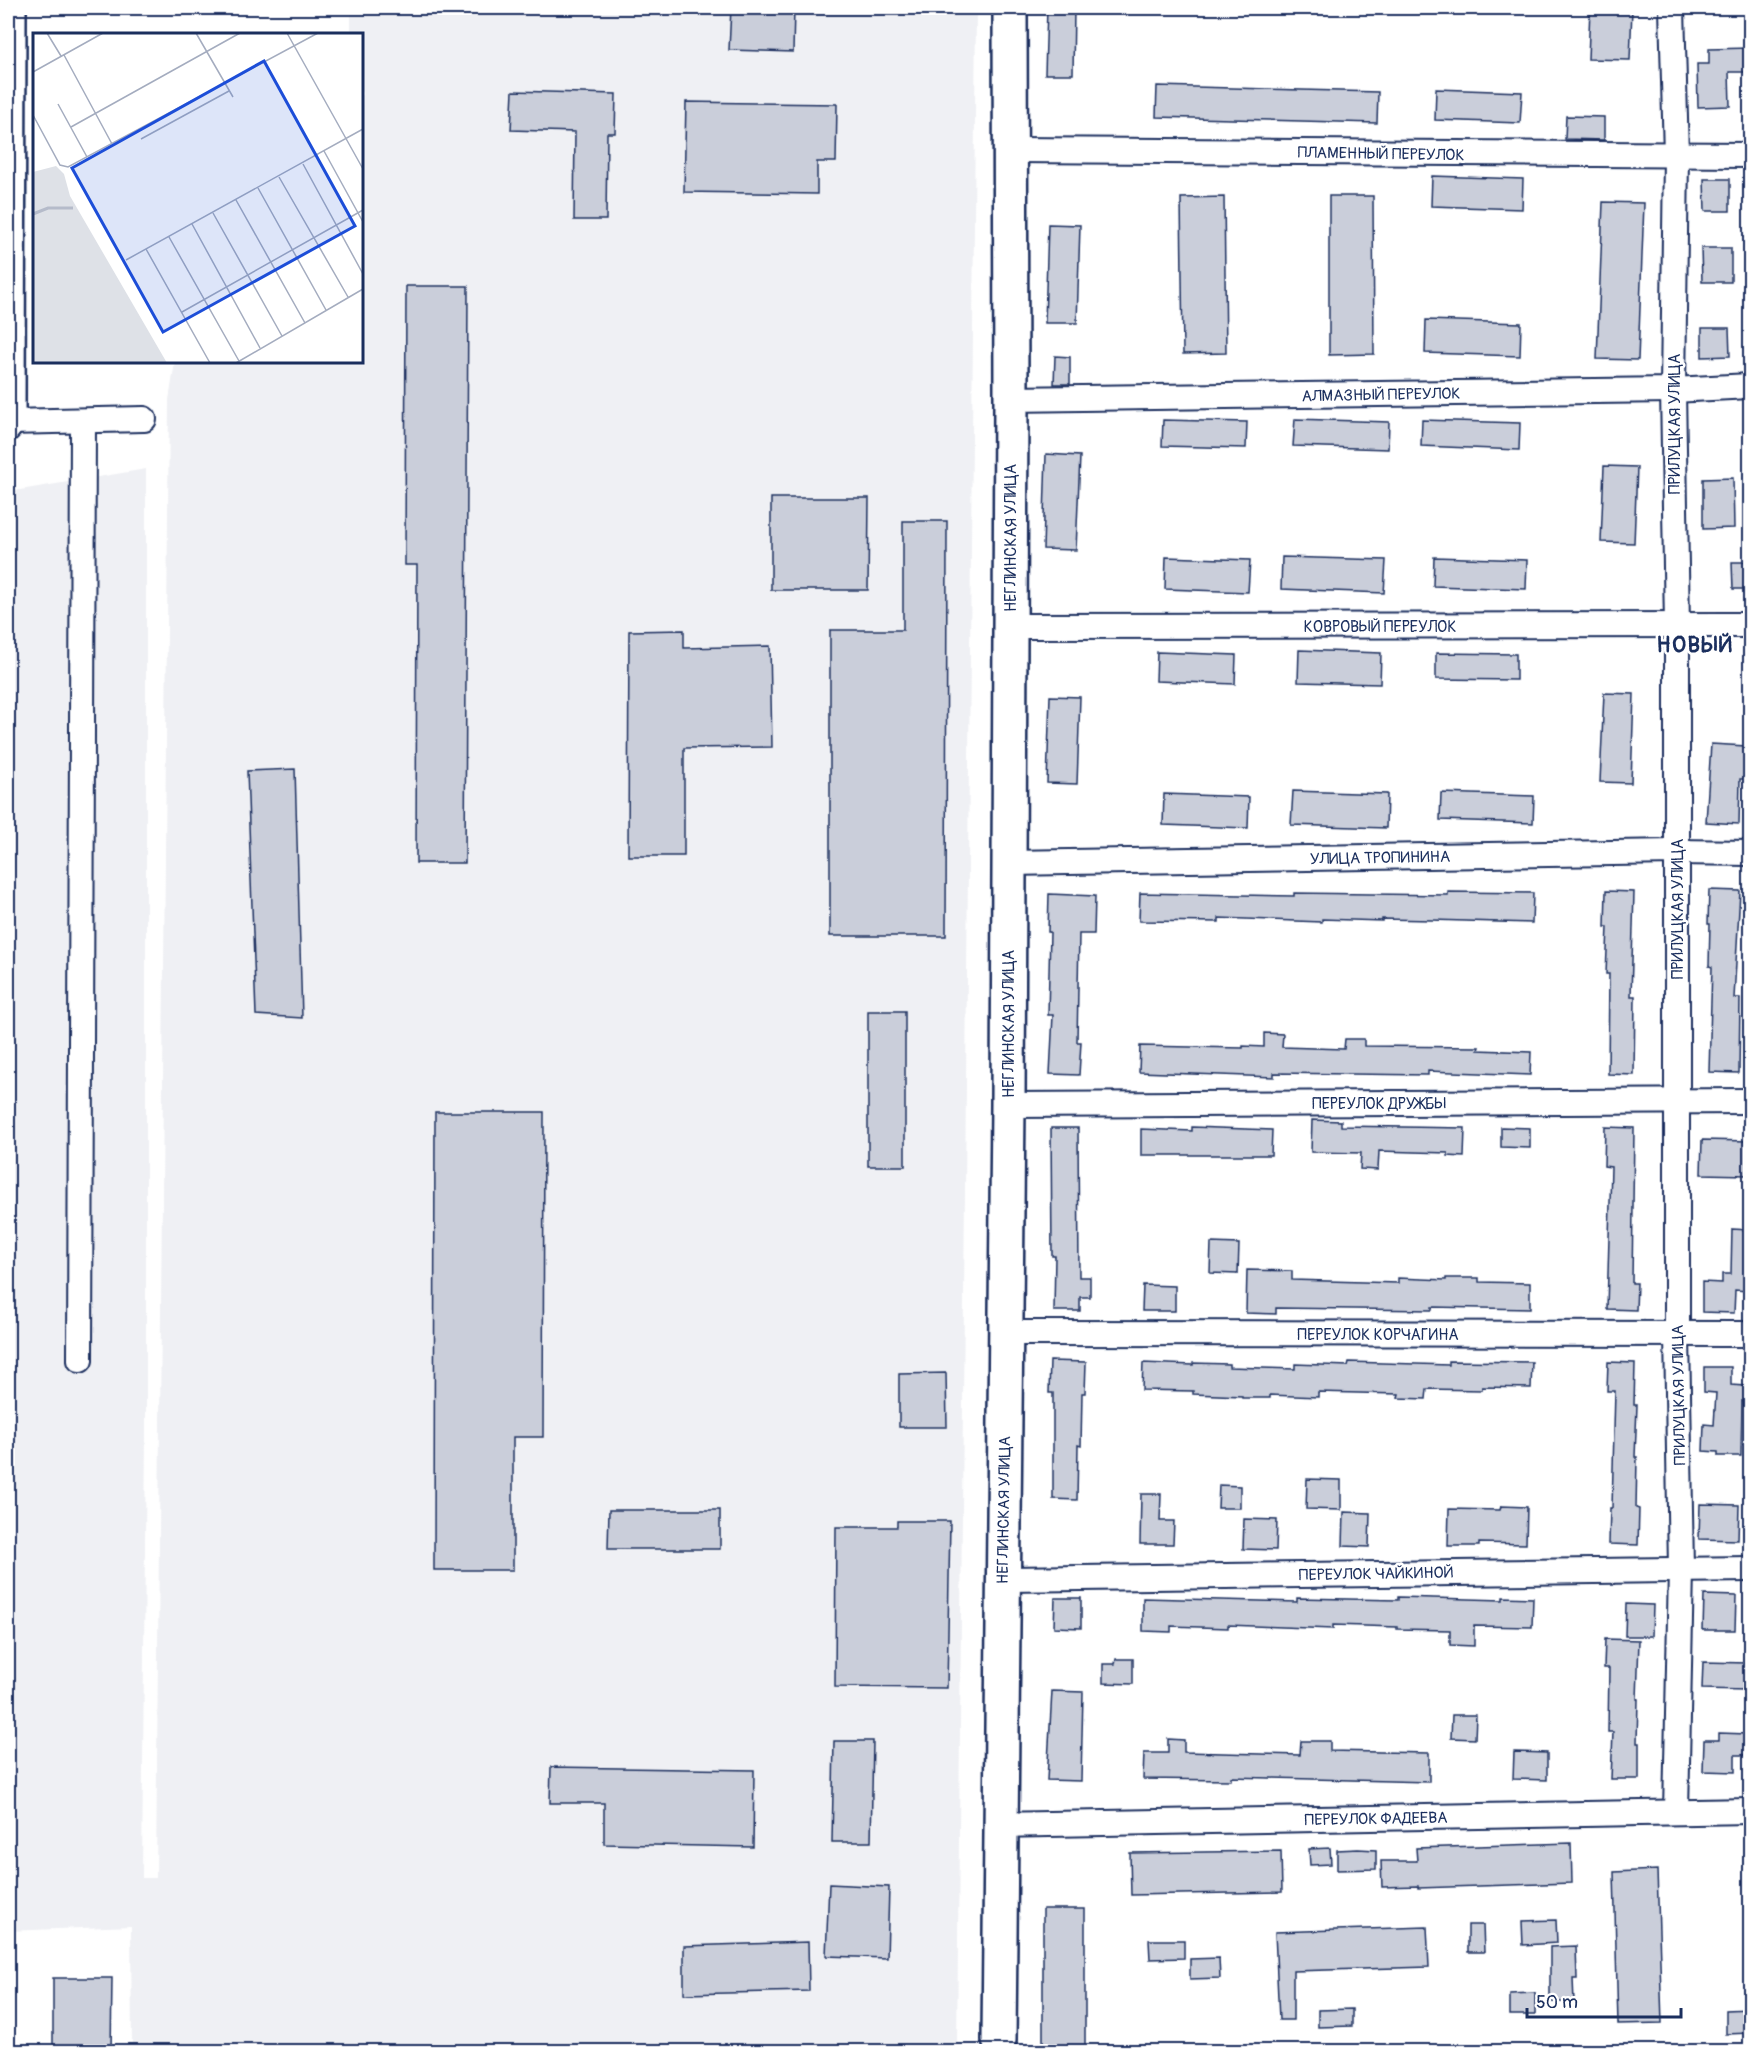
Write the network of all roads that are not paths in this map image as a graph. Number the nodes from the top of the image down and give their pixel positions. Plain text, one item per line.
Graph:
1 (9, 8) edge
2 (1010, 8) edge
3 (1672, 8) edge
4 (1011, 150) junction
5 (1676, 155) junction
6 (1750, 155) edge
7 (1750, 386) edge
8 (1673, 390) junction
9 (1011, 399) junction
10 (144, 419) dead end
11 (83, 421) junction
12 (8, 422) edge
13 (8, 429) edge
14 (1750, 625) edge
15 (1010, 626) junction
16 (1677, 626) junction
17 (1676, 852) junction
18 (1750, 853) edge
19 (1009, 863) junction
20 (1678, 1101) junction
21 (1750, 1101) edge
22 (1008, 1105) junction
23 (1005, 1334) junction
24 (1677, 1334) junction
25 (1750, 1334) edge
26 (80, 1360) dead end
27 (1681, 1569) junction
28 (1750, 1569) edge
29 (1002, 1579) junction
30 (1750, 1811) edge
31 (1676, 1812) junction
32 (1001, 1825) junction
33 (999, 2040) dead end

1 - 12 street
2 - 4 street, НЕГЛИНСКАЯ УЛИЦА
3 - 5 street, ПРИЛУЦКАЯ УЛИЦА
4 - 5 street, ПЛАМЕННЫЙ ПЕРЕУЛОК
4 - 9 street, НЕГЛИНСКАЯ УЛИЦА
5 - 6 street, ПЛАМЕННЫЙ ПЕРЕУЛОК
5 - 8 street, ПРИЛУЦКАЯ УЛИЦА
7 - 8 street, АЛМАЗНЫЙ ПЕРЕУЛОК
8 - 9 street, АЛМАЗНЫЙ ПЕРЕУЛОК
8 - 16 street, ПРИЛУЦКАЯ УЛИЦА
9 - 15 street, НЕГЛИНСКАЯ УЛИЦА
10 - 11 street
11 - 12 street
11 - 26 street
12 - 13 street
14 - 16 street, КОВРОВЫЙ ПЕРЕУЛОК
15 - 16 street, КОВРОВЫЙ ПЕРЕУЛОК
15 - 19 street, НЕГЛИНСКАЯ УЛИЦА
16 - 17 street, ПРИЛУЦКАЯ УЛИЦА
17 - 18 street, УЛИЦА ТРОПИНИНА
17 - 19 street, УЛИЦА ТРОПИНИНА
17 - 20 street, ПРИЛУЦКАЯ УЛИЦА
19 - 22 street, НЕГЛИНСКАЯ УЛИЦА
20 - 21 street, ПЕРЕУЛОК ДРУЖБЫ
20 - 22 street, ПЕРЕУЛОК ДРУЖБЫ
20 - 24 street, ПРИЛУЦКАЯ УЛИЦА
22 - 23 street, НЕГЛИНСКАЯ УЛИЦА
23 - 24 street, ПЕРЕУЛОК КОРЧАГИНА
23 - 29 street, НЕГЛИНСКАЯ УЛИЦА
24 - 25 street, ПЕРЕУЛОК КОРЧАГИНА
24 - 27 street, ПРИЛУЦКАЯ УЛИЦА
27 - 28 street, ПЕРЕУЛОК ЧАЙКИНОЙ
27 - 29 street, ПЕРЕУЛОК ЧАЙКИНОЙ
27 - 31 street, ПРИЛУЦКАЯ УЛИЦА
29 - 32 street, НЕГЛИНСКАЯ УЛИЦА
30 - 31 street, ПЕРЕУЛОК ФАДЕЕВА
31 - 32 street, ПЕРЕУЛОК ФАДЕЕВА
32 - 33 street, НЕГЛИНСКАЯ УЛИЦА

